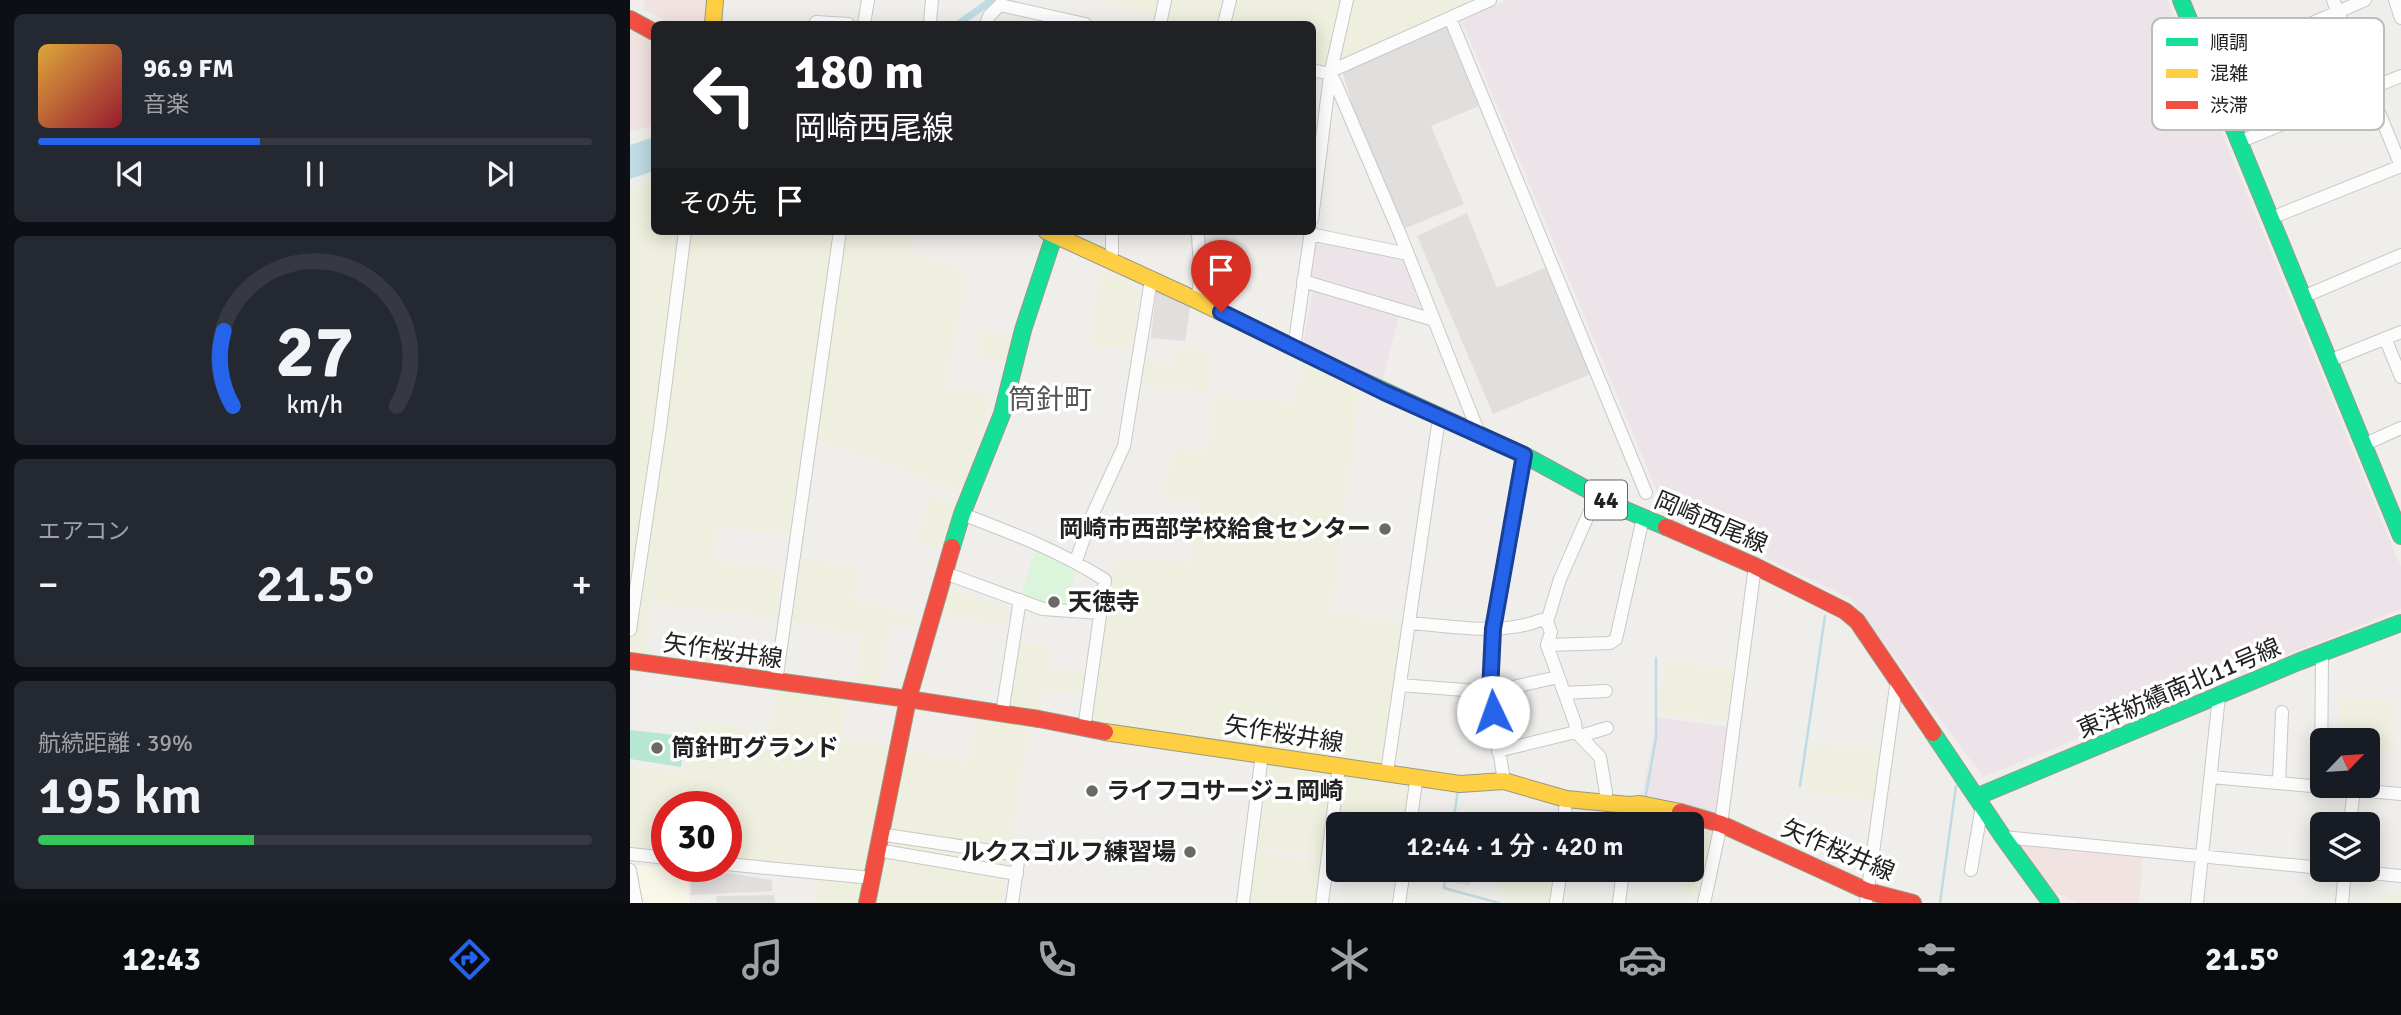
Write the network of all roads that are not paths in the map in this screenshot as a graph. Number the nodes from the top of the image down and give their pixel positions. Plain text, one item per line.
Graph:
1 (715, 0) edge
2 (868, 0) edge
3 (932, 0) edge
4 (1165, 0) edge
5 (1230, 0) edge
6 (1347, 0) edge
7 (1490, 0) edge
8 (2181, 0) edge
9 (2365, 0) edge
10 (2395, 0) edge
11 (2335, 6) edge
12 (1022, 18) edge
13 (1450, 18) junction
14 (2188, 18) edge
15 (2311, 18) edge
16 (2401, 18) edge
17 (630, 19) edge
18 (713, 21) edge
19 (864, 21) edge
20 (930, 21) edge
21 (987, 21) edge
22 (1054, 21) edge
23 (1161, 21) edge
24 (1225, 21) edge
25 (651, 30) edge
26 (1316, 71) edge
27 (1330, 73) junction
28 (2401, 76) edge
29 (2384, 83) edge
30 (2384, 125) edge
31 (2234, 130) edge
32 (2268, 130) edge
33 (2239, 142) junction
34 (2401, 166) edge
35 (1316, 187) edge
36 (2271, 218) junction
37 (1316, 234) edge
38 (684, 235) edge
39 (839, 235) edge
40 (1049, 235) edge
41 (1054, 235) edge
42 (1112, 235) edge
43 (1198, 235) edge
44 (1311, 235) edge
45 (1408, 254) junction
46 (2401, 255) edge
47 (1108, 260) junction
48 (1151, 280) junction
49 (1303, 281) junction
50 (2303, 297) junction
51 (1196, 300) junction
52 (1434, 320) junction
53 (2401, 332) edge
54 (2385, 338) junction
55 (1294, 348) junction
56 (2329, 361) junction
57 (2401, 377) edge
58 (1439, 418) junction
59 (2401, 428) edge
60 (1480, 436) junction
61 (2363, 444) junction
62 (1524, 455) junction
63 (1646, 492) dead end
64 (1597, 495) junction
65 (962, 514) junction
66 (1643, 518) junction
67 (2400, 530) edge
68 (1076, 561) junction
69 (1755, 566) junction
70 (945, 573) junction
71 (1020, 600) junction
72 (1100, 613) junction
73 (1547, 622) junction
74 (2401, 622) edge
75 (1410, 623) junction
76 (1493, 629) junction
77 (630, 630) edge
78 (1547, 645) junction
79 (2322, 653) junction
80 (630, 661) edge
81 (1558, 677) junction
82 (1897, 678) junction
83 (776, 682) junction
84 (1400, 685) junction
85 (1606, 691) dead end
86 (1490, 692) junction
87 (1564, 693) junction
88 (2219, 696) junction
89 (908, 699) junction
90 (2282, 712) dead end
91 (1002, 713) junction
92 (1607, 727) dead end
93 (2321, 728) edge
94 (1084, 729) junction
95 (1578, 734) junction
96 (1498, 751) junction
97 (1262, 754) junction
98 (1339, 767) junction
99 (1387, 772) junction
100 (1417, 776) junction
101 (2211, 777) junction
102 (1504, 781) junction
103 (2278, 783) junction
104 (2310, 785) edge
105 (2380, 792) edge
106 (2401, 794) edge
107 (1566, 799) junction
108 (1979, 801) junction
109 (1604, 803) junction
110 (1629, 806) junction
111 (1412, 812) edge
112 (1565, 812) edge
113 (1628, 812) edge
114 (1721, 824) junction
115 (2003, 836) junction
116 (878, 842) junction
117 (630, 854) edge
118 (651, 856) edge
119 (2201, 858) junction
120 (742, 866) edge
121 (2310, 867) edge
122 (630, 870) edge
123 (1971, 870) dead end
124 (1017, 874) junction
125 (2380, 874) edge
126 (2401, 876) edge
127 (872, 878) junction
128 (1402, 882) edge
129 (1559, 882) edge
130 (1622, 882) edge
131 (2344, 882) edge
132 (1867, 897) edge
133 (636, 903) edge
134 (867, 903) edge
135 (1013, 903) edge
136 (1243, 903) edge
137 (1322, 903) edge
138 (1399, 903) edge
139 (1556, 903) edge
140 (1619, 903) edge
141 (1704, 903) edge
142 (1913, 903) edge
143 (2051, 903) edge
144 (2197, 903) edge
145 (2342, 903) edge

1 - 18 street
2 - 19 street
3 - 20 street
4 - 23 street
5 - 24 street
6 - 27 street
7 - 13 street
8 - 14 street
9 - 11 street
10 - 16 street
11 - 15 street
12 - 21 street
12 - 22 street
13 - 27 street
13 - 63 street
17 - 25 street
26 - 27 street
27 - 35 street
27 - 45 street
28 - 29 street
30 - 34 street
31 - 33 street
32 - 33 street
33 - 36 street
34 - 36 street
36 - 50 street
37 - 45 street
38 - 77 street
39 - 83 street
40 - 65 street
41 - 47 street, 岡崎西尾線 / 44
42 - 47 street
43 - 51 street
44 - 49 street
45 - 52 street
46 - 50 street
47 - 48 street, 岡崎西尾線 / 44
48 - 51 street, 岡崎西尾線 / 44
48 - 68 street
49 - 52 street
49 - 55 street
50 - 56 street
51 - 55 street, 岡崎西尾線 / 44
52 - 60 street
53 - 54 street
54 - 56 street
54 - 57 street
55 - 58 street, 岡崎西尾線 / 44
56 - 61 street
58 - 60 street, 岡崎西尾線 / 44
58 - 75 street
59 - 61 street
60 - 62 street, 岡崎西尾線 / 44
61 - 67 street
62 - 64 street, 岡崎西尾線 / 44
62 - 76 street
64 - 66 street, 岡崎西尾線 / 44
64 - 73 street
65 - 68 street
65 - 70 street
66 - 69 street, 岡崎西尾線 / 44
66 - 78 street
68 - 72 street
69 - 82 street, 岡崎西尾線 / 44
69 - 114 street
70 - 71 street
70 - 89 street
71 - 72 street
71 - 91 street
72 - 94 street
73 - 76 street
73 - 78 street
74 - 79 street, 東洋紡績南北11号線
75 - 76 street
75 - 84 street
76 - 86 street
78 - 81 street
79 - 88 street, 東洋紡績南北11号線
79 - 93 street
80 - 83 street, 矢作桜井線
81 - 86 street
81 - 87 street
82 - 108 street, 岡崎西尾線 / 44
82 - 132 street
83 - 89 street, 矢作桜井線
84 - 86 street
84 - 99 street
85 - 87 street
86 - 96 street
87 - 95 street
88 - 101 street
88 - 108 street, 東洋紡績南北11号線
89 - 91 street, 矢作桜井線
89 - 116 street
90 - 103 street
91 - 94 street, 矢作桜井線
92 - 95 street
94 - 97 street, 矢作桜井線
95 - 96 street
95 - 109 street
96 - 102 street
97 - 98 street, 矢作桜井線
97 - 136 street
98 - 99 street, 矢作桜井線
98 - 137 street
99 - 100 street, 矢作桜井線
100 - 102 street, 矢作桜井線
100 - 111 street
101 - 103 street
101 - 119 street
102 - 107 street, 矢作桜井線
103 - 104 street
105 - 106 street
107 - 109 street, 矢作桜井線
107 - 112 street
108 - 115 street, 岡崎西尾線 / 44
108 - 123 street
109 - 110 street, 矢作桜井線
110 - 113 street
110 - 114 street, 矢作桜井線
114 - 132 street, 矢作桜井線
114 - 141 street
115 - 119 street
115 - 143 street, 岡崎西尾線 / 44
116 - 124 street
116 - 124 street
116 - 127 street
117 - 118 street
119 - 121 street
119 - 144 street
120 - 127 street
122 - 133 street
124 - 135 street
125 - 126 street
127 - 134 street
128 - 138 street
129 - 139 street
130 - 140 street
131 - 145 street
132 - 142 street, 矢作桜井線

